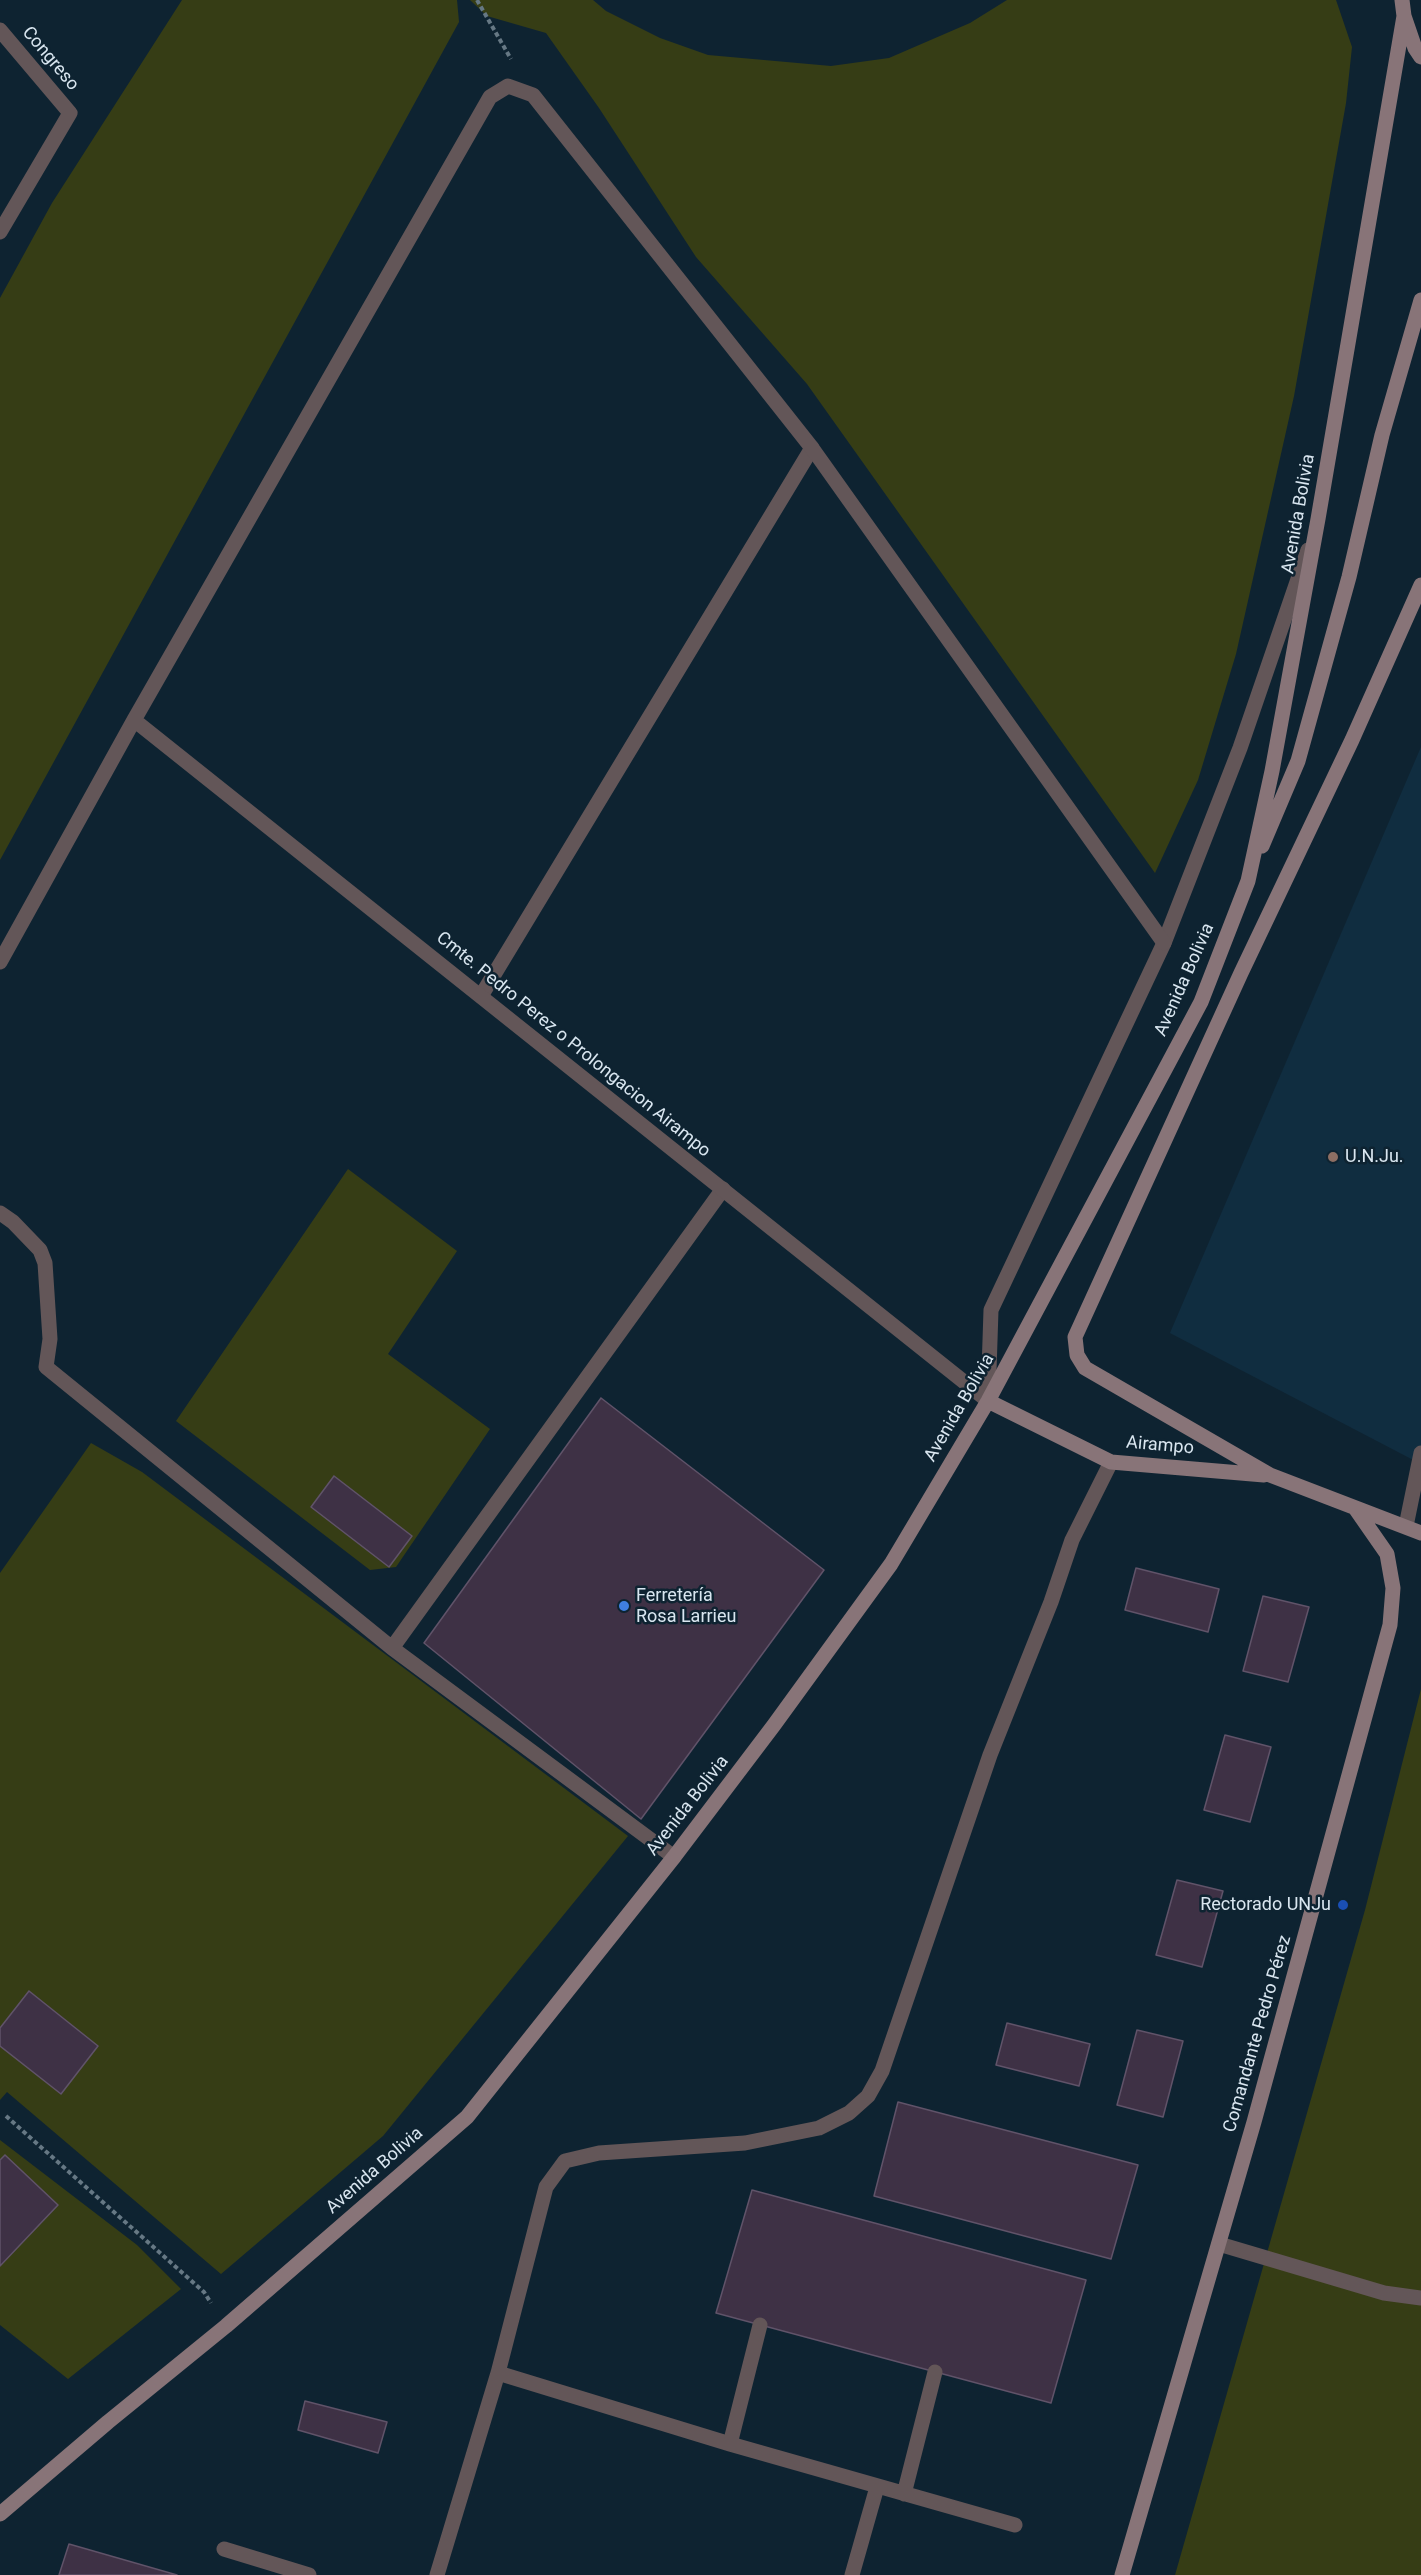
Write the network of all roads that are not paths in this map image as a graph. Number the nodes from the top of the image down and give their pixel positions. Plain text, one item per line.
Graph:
1 (1402, 0) edge
2 (1404, 16) junction
3 (0, 30) edge
4 (1421, 57) edge
5 (0, 232) edge
6 (1421, 300) edge
7 (812, 448) junction
8 (1318, 519) junction
9 (1421, 585) edge
10 (134, 720) junction
11 (1248, 881) junction
12 (1164, 943) junction
13 (0, 962) edge
14 (481, 996) junction
15 (723, 1189) junction
16 (0, 1213) edge
17 (988, 1401) junction
18 (1421, 1453) edge
19 (1111, 1462) junction
20 (1270, 1475) junction
21 (1355, 1508) junction
22 (1406, 1526) junction
23 (1421, 1533) edge
24 (392, 1648) junction
25 (674, 1857) junction
26 (1219, 2244) junction
27 (1421, 2298) edge
28 (760, 2325) dead end
29 (935, 2372) dead end
30 (498, 2373) junction
31 (730, 2444) junction
32 (877, 2487) junction
33 (904, 2494) junction
34 (0, 2514) edge
35 (1015, 2525) dead end
36 (224, 2549) dead end
37 (309, 2575) edge
38 (437, 2575) edge
39 (852, 2575) edge
40 (1122, 2575) edge

1 - 2 main road
2 - 4 main road
2 - 8 main road, Avenida Bolivia
3 - 5 street, Congreso
6 - 11 main road
7 - 10 street
7 - 12 street
7 - 14 street
8 - 11 main road, Avenida Bolivia
8 - 12 street
9 - 20 main road, Airampo
10 - 13 street
10 - 14 street, Cmte. Pedro Perez o Prolongacion Airampo
11 - 17 main road, Avenida Bolivia
12 - 17 street
14 - 15 street, Cmte. Pedro Perez o Prolongacion Airampo
15 - 17 street, Cmte. Pedro Perez o Prolongacion Airampo
15 - 24 street
16 - 24 street
17 - 19 main road, Airampo
17 - 25 main road, Avenida Bolivia
18 - 22 street
19 - 20 main road, Airampo
19 - 30 street
20 - 21 main road, Airampo
21 - 22 main road, Airampo
21 - 26 main road, Comandante Pedro Pérez
22 - 23 main road, Airampo
24 - 25 street
25 - 34 main road, Avenida Bolivia
26 - 27 street
26 - 40 main road, Comandante Pedro Pérez
28 - 31 street
29 - 33 street
30 - 31 street
30 - 38 street
31 - 32 street
32 - 33 street
32 - 39 street
33 - 35 street
36 - 37 street

